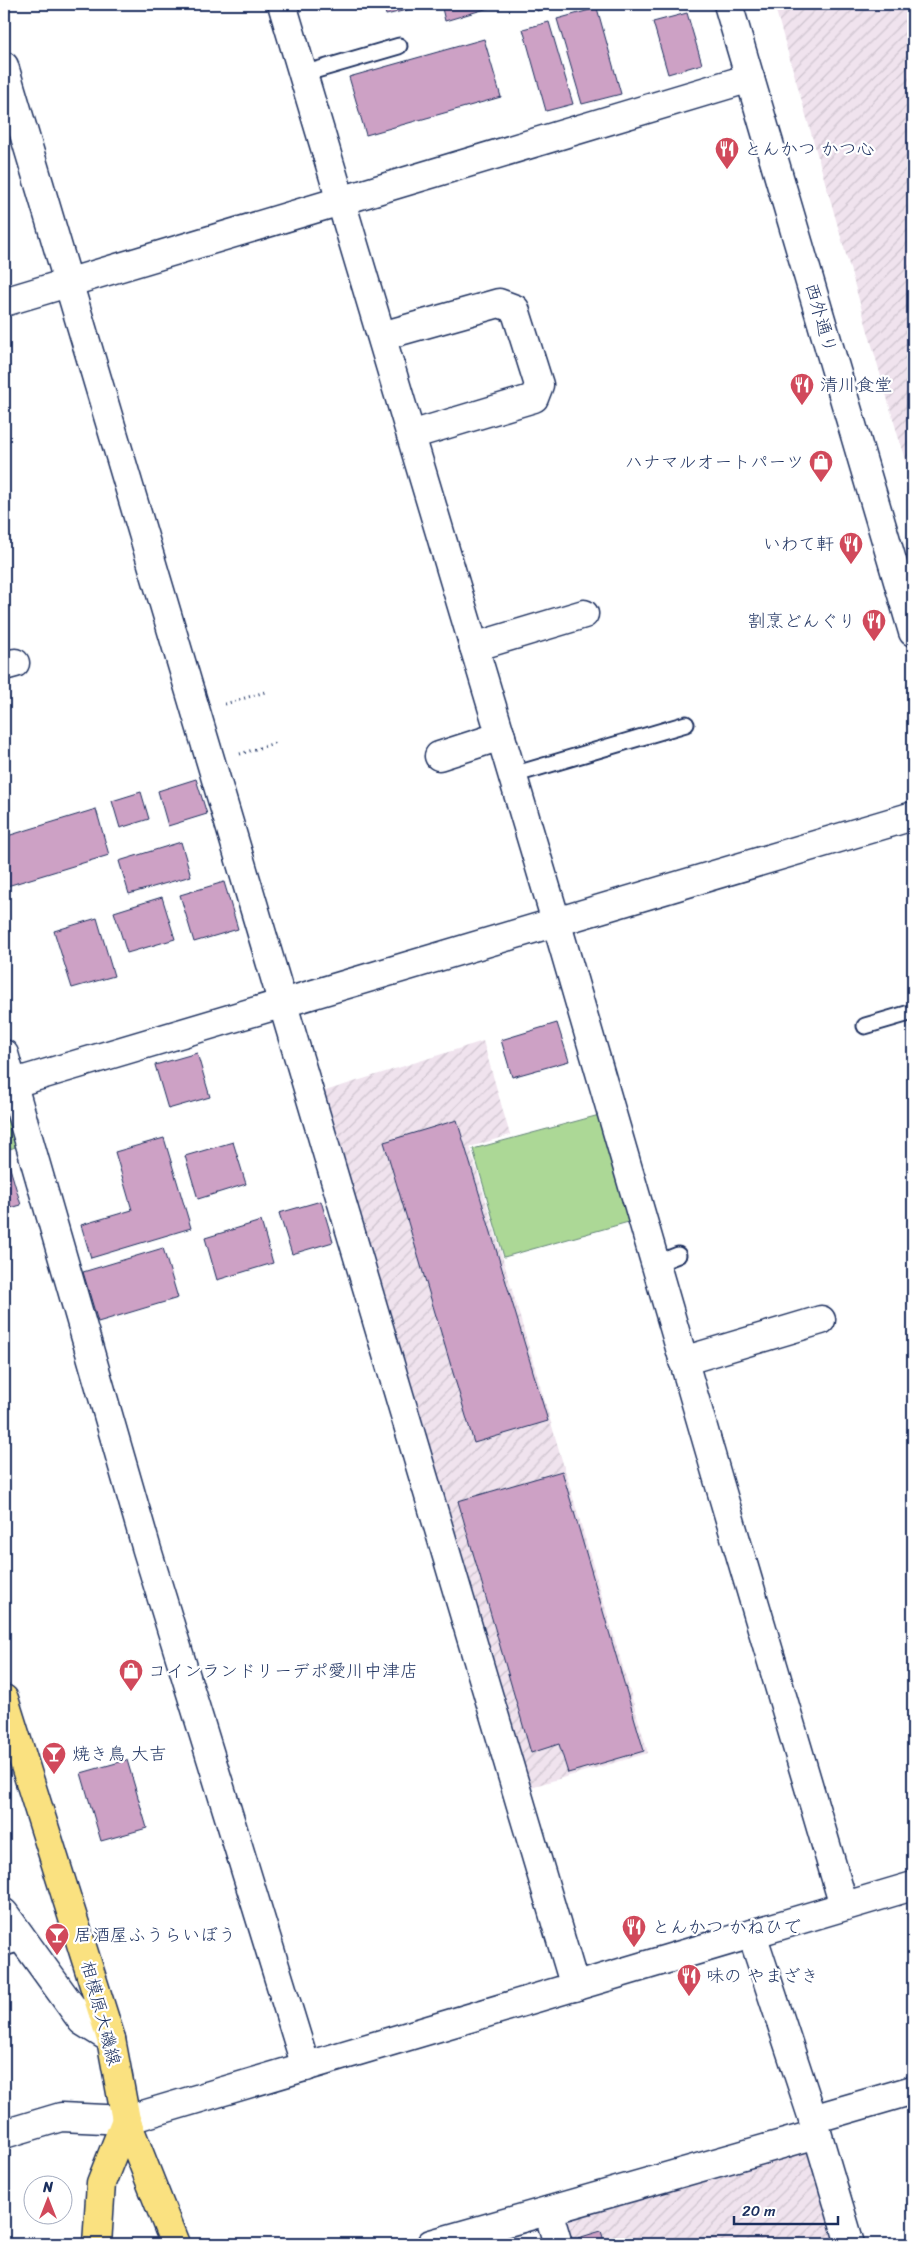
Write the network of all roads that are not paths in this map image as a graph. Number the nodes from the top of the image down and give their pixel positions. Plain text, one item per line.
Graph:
1 (282, 4) edge
2 (728, 4) edge
3 (399, 46) dead end
4 (4, 66) edge
5 (303, 74) junction
6 (750, 78) junction
7 (341, 202) junction
8 (69, 282) junction
9 (4, 302) edge
10 (382, 336) junction
11 (411, 435) junction
12 (584, 614) dead end
13 (913, 632) edge
14 (474, 647) junction
15 (686, 724) dead end
16 (501, 736) junction
17 (439, 756) dead end
18 (512, 775) junction
19 (913, 816) edge
20 (556, 921) junction
21 (283, 1003) junction
22 (913, 1012) edge
23 (865, 1026) dead end
24 (4, 1054) edge
25 (8, 1085) edge
26 (821, 1320) dead end
27 (683, 1361) junction
28 (4, 1699) edge
29 (913, 1886) edge
30 (844, 1906) junction
31 (4, 1913) edge
32 (752, 1934) junction
33 (14, 1945) edge
34 (575, 1987) junction
35 (111, 2039) junction
36 (306, 2067) junction
37 (913, 2090) edge
38 (126, 2120) junction
39 (815, 2126) junction
40 (4, 2134) edge
41 (548, 2211) junction
42 (97, 2244) edge
43 (175, 2244) edge
44 (432, 2244) edge
45 (558, 2244) edge
46 (850, 2244) edge

1 - 5 street
2 - 6 street, 西外通り
3 - 5 lane
4 - 8 street
5 - 7 street
6 - 7 street
6 - 13 street, 西外通り
7 - 8 street
7 - 10 street
8 - 9 street
8 - 21 street
10 - 11 street
10 - 11 street
11 - 14 street
12 - 14 street
14 - 16 street
15 - 18 lane
16 - 17 street
16 - 18 street
18 - 20 street
19 - 20 street
20 - 21 street
20 - 27 street
21 - 25 street
21 - 34 street
22 - 23 lane
24 - 25 street
25 - 36 street
26 - 27 street
27 - 30 street
28 - 35 main road, 相模原大磯線
29 - 30 street
30 - 32 street
31 - 33 street
32 - 34 street
32 - 39 street
33 - 35 street
34 - 36 street
35 - 38 main road, 相模原大磯線
36 - 38 street
37 - 39 street
38 - 40 street
38 - 42 main road
38 - 43 main road, 相模原大磯線
39 - 41 street
39 - 46 street
41 - 44 street
41 - 45 street

